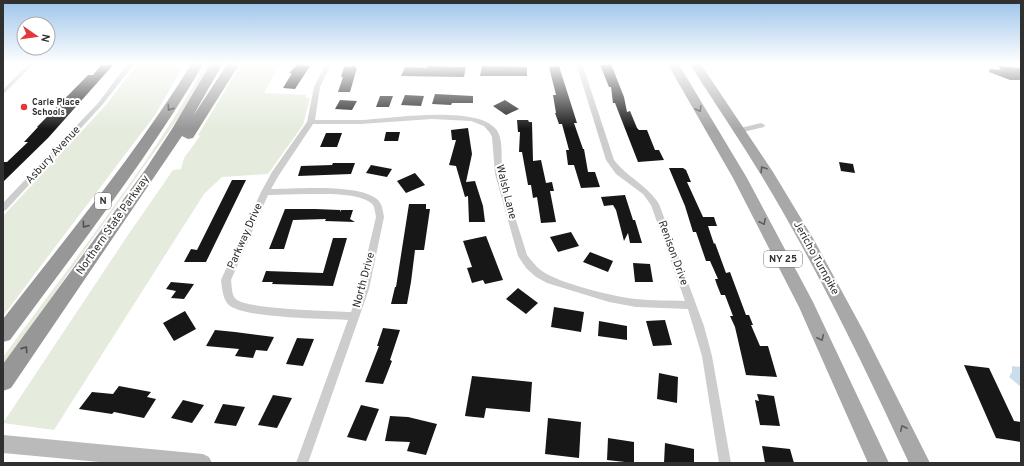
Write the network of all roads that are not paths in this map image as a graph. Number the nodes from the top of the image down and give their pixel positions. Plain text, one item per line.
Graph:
1 (10, 85) edge
2 (115, 85) edge
3 (185, 85) edge
4 (204, 85) edge
5 (220, 85) edge
6 (318, 85) edge
7 (586, 85) edge
8 (685, 85) edge
9 (708, 85) edge
10 (3, 92) edge
11 (311, 122) junction
12 (761, 125) dead end
13 (739, 131) junction
14 (265, 192) junction
15 (130, 202) junction
16 (3, 208) edge
17 (692, 305) junction
18 (354, 316) junction
19 (3, 334) edge
20 (3, 381) edge
21 (10, 444) edge
22 (149, 460) edge
23 (203, 463) edge
24 (302, 463) edge
25 (726, 463) edge
26 (878, 463) edge
27 (920, 463) edge

1 - 10 lane
2 - 16 street, Asbury Avenue
3 -> 19 highway, Northern State Parkway / N
4 - 15 highway, Northern State Parkway / N
5 - 15 highway
6 - 11 street, Parkway Drive
7 - 17 street, Renison Drive
8 -> 26 main road, NY 25
9 - 13 main road, Jericho Turnpike / NY 25
11 - 14 street, Parkway Drive
11 - 17 street, Walsh Lane
12 - 13 street
27 -> 13 main road, Jericho Turnpike / NY 25
14 - 18 street, North Drive
14 - 18 street, Parkway Drive
20 -> 15 highway, Northern State Parkway / N
17 - 25 street, Renison Drive
18 - 24 street, North Drive
21 - 22 street
22 - 23 street

